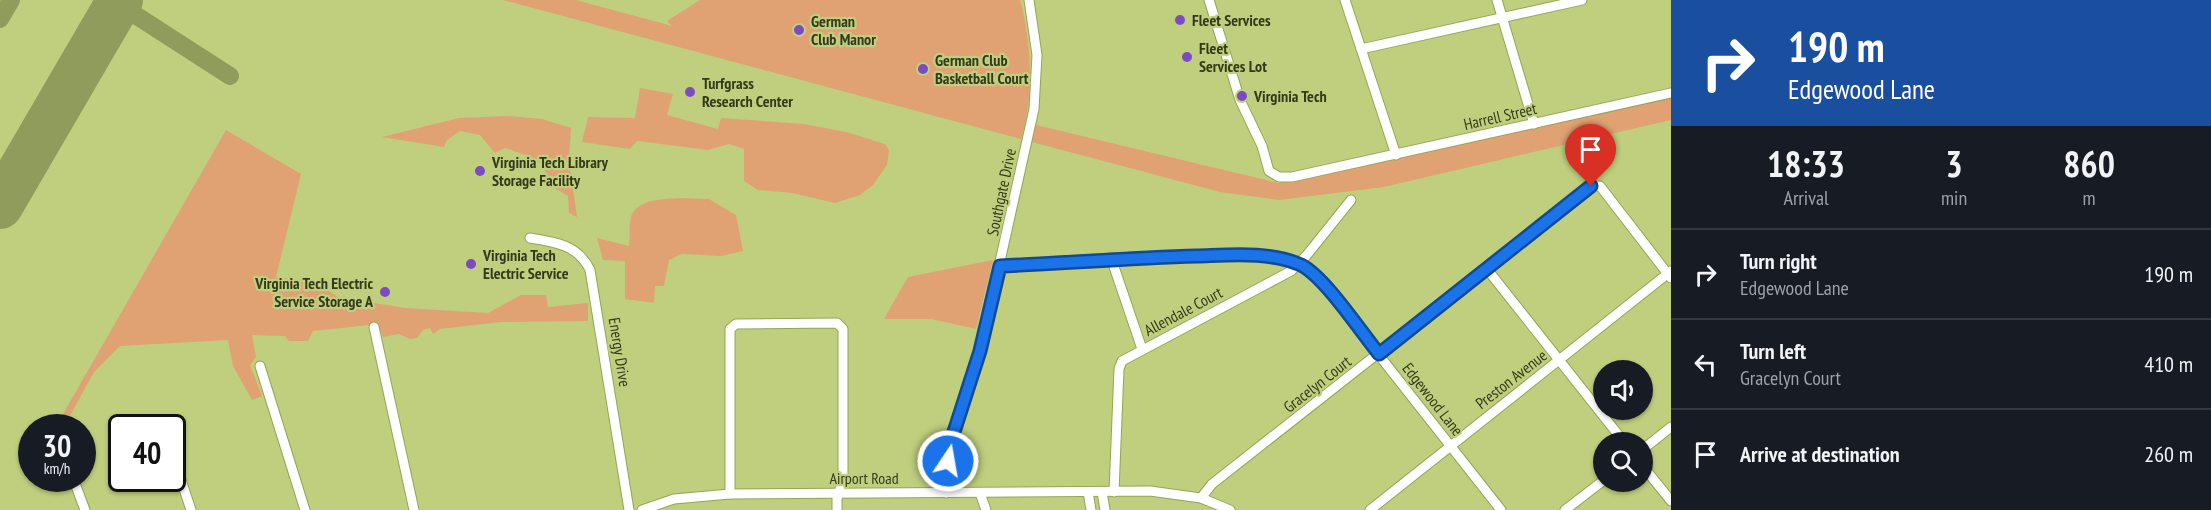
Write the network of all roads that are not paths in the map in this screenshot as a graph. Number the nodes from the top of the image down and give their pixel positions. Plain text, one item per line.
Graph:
1 (1029, 0) edge
2 (1209, 0) edge
3 (1345, 0) edge
4 (1497, 0) edge
5 (1582, 0) edge
6 (1502, 17) junction
7 (1361, 49) junction
8 (1671, 93) edge
9 (1534, 124) junction
10 (1396, 155) junction
11 (1351, 200) dead end
12 (530, 238) dead end
13 (1111, 258) junction
14 (1299, 264) junction
15 (1000, 266) junction
16 (1486, 269) junction
17 (1670, 274) edge
18 (374, 327) dead end
19 (1142, 350) junction
20 (1379, 354) junction
21 (1559, 359) junction
22 (260, 366) dead end
23 (1671, 427) edge
24 (1616, 432) edge
25 (1653, 441) edge
26 (1450, 446) junction
27 (1653, 479) edge
28 (1593, 488) edge
29 (78, 492) edge
30 (185, 492) edge
31 (1088, 492) junction
32 (1102, 492) junction
33 (1114, 492) junction
34 (946, 493) junction
35 (980, 493) junction
36 (730, 494) junction
37 (839, 494) junction
38 (1201, 498) junction
39 (1671, 501) edge
40 (85, 510) edge
41 (191, 510) edge
42 (305, 510) edge
43 (414, 510) edge
44 (629, 510) edge
45 (642, 510) edge
46 (837, 510) edge
47 (986, 510) edge
48 (1091, 510) edge
49 (1105, 510) edge
50 (1230, 510) edge
51 (1370, 510) edge
52 (1501, 510) edge
53 (1565, 510) edge

1 - 15 street, Southgate Drive
2 - 10 street, Harrell Street
3 - 7 street
4 - 6 street
5 - 6 street
6 - 7 street
6 - 9 street
7 - 10 street
8 - 9 street, Harrell Street
9 - 10 street, Harrell Street
11 - 14 street, Allendale Court
12 - 44 street, Energy Drive
13 - 14 street, Edgewood Lane
13 - 15 street, Edgewood Lane
13 - 19 street
14 - 19 street, Allendale Court
14 - 20 street, Edgewood Lane
15 - 34 street, Southgate Drive
16 - 17 street, Gracelyn Court
16 - 20 street, Gracelyn Court
16 - 21 street
17 - 21 street, Preston Avenue
18 - 43 street
19 - 33 street, Allendale Court
20 - 26 street, Edgewood Lane
20 - 38 street, Gracelyn Court
21 - 24 street
21 - 26 street, Preston Avenue
22 - 42 street
23 - 25 street
26 - 51 street, Preston Avenue
26 - 52 street, Edgewood Lane
27 - 39 street
28 - 53 street
29 - 40 street
30 - 41 street
31 - 32 street, Airport Road
31 - 35 street, Airport Road
31 - 48 street
32 - 33 street, Airport Road
32 - 49 street
33 - 38 street, Airport Road
34 - 35 street, Airport Road
34 - 37 street, Airport Road
35 - 47 street
36 - 37 street, Airport Road
36 - 37 street
36 - 45 street, Airport Road
37 - 46 street
38 - 50 street, Airport Road

